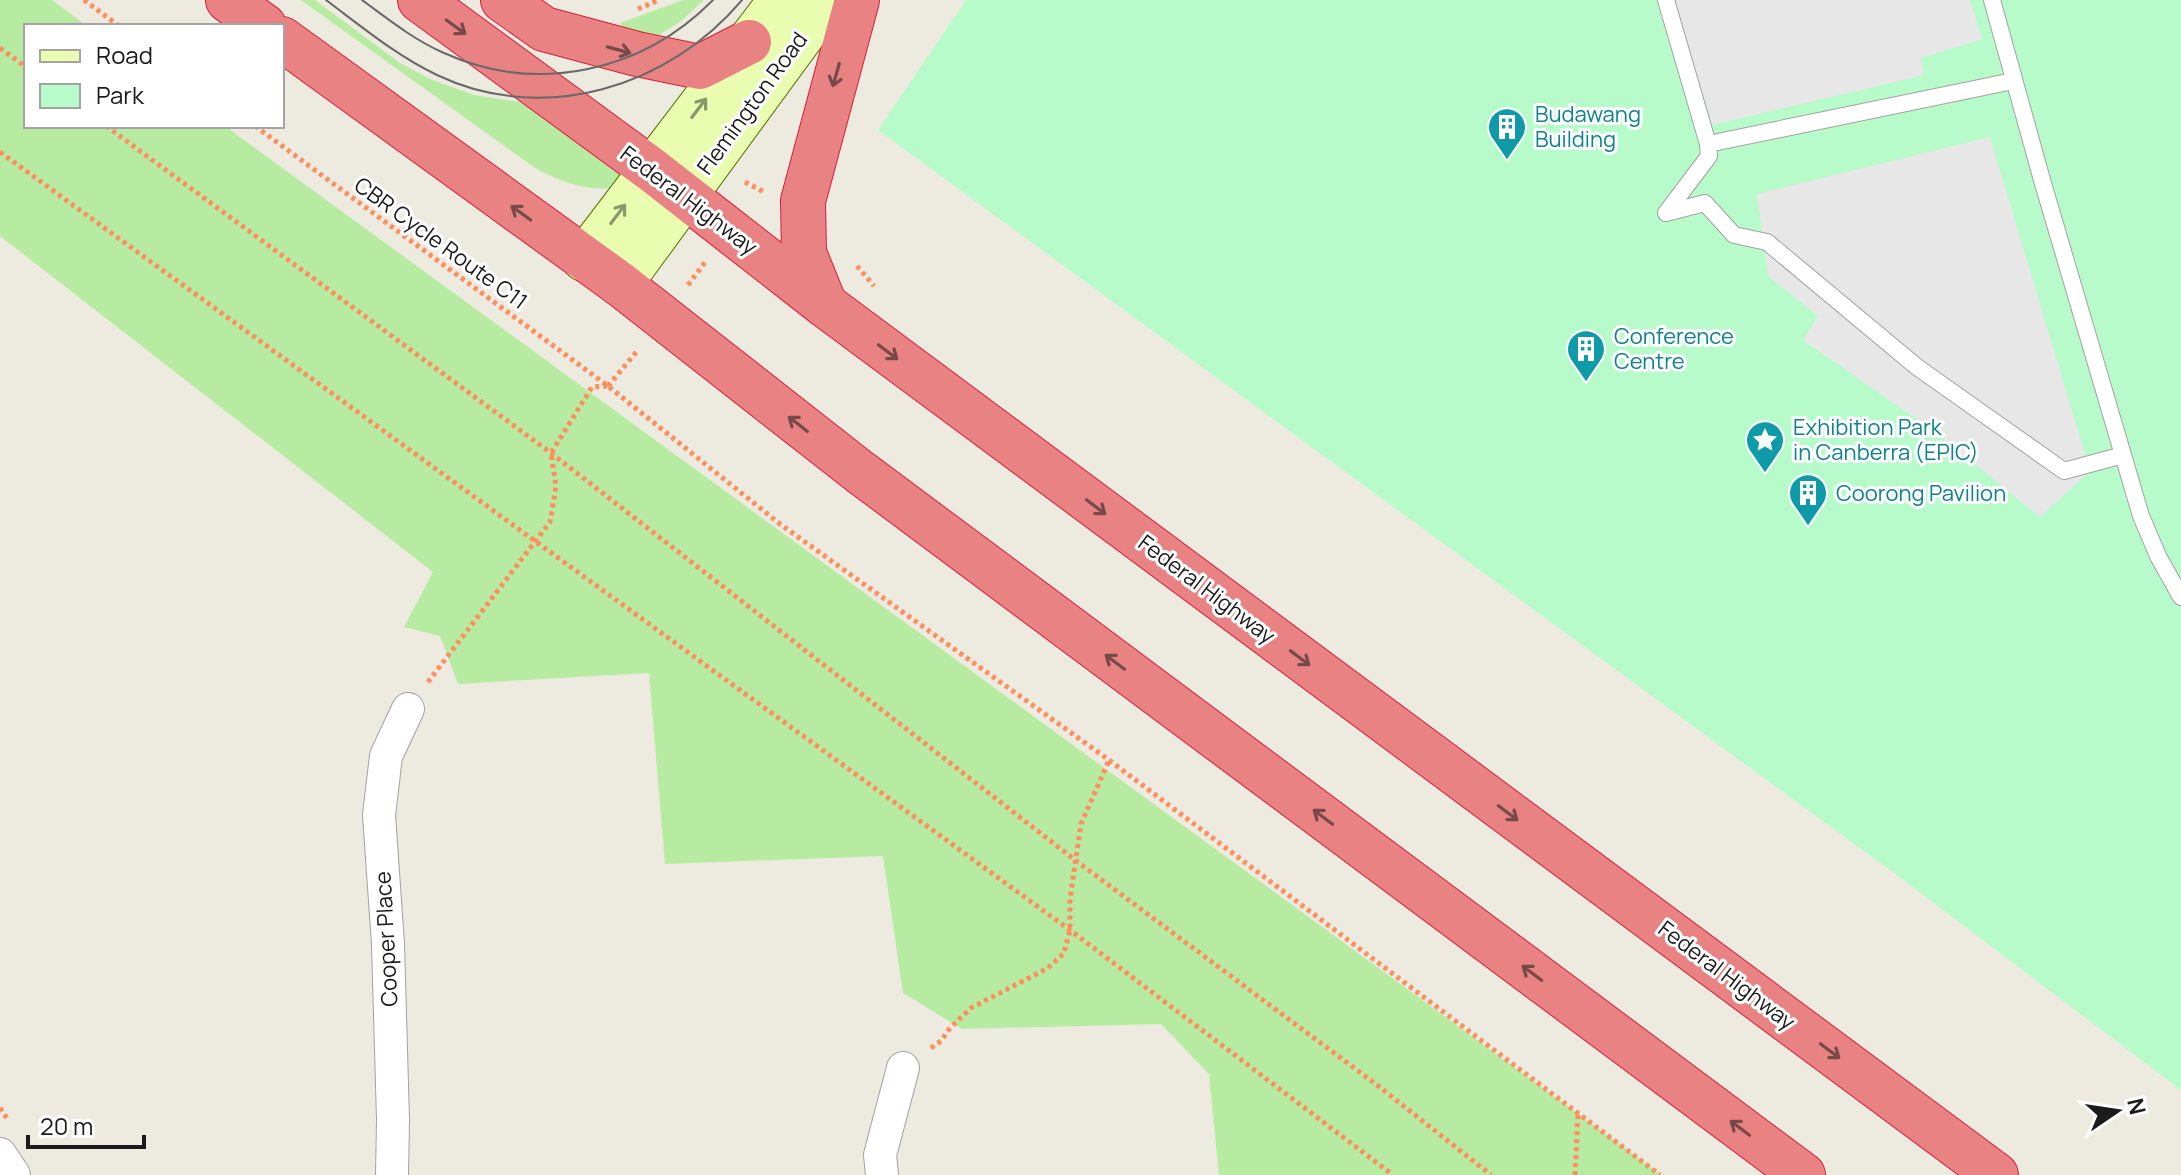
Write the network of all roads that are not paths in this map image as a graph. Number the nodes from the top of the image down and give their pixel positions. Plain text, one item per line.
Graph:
1 (228, 0) edge
2 (420, 0) edge
3 (503, 0) edge
4 (781, 0) edge
5 (828, 0) edge
6 (857, 0) edge
7 (1666, 0) edge
8 (1992, 0) edge
9 (261, 24) edge
10 (284, 40) edge
11 (749, 42) junction
12 (2013, 81) junction
13 (1708, 144) junction
14 (668, 183) junction
15 (584, 259) junction
16 (620, 284) junction
17 (825, 305) junction
18 (2123, 455) junction
19 (2181, 597) edge
20 (408, 709) road end
21 (903, 1068) road end
22 (0, 1154) edge
23 (14, 1175) edge
24 (392, 1175) edge
25 (882, 1175) edge
26 (1803, 1175) edge
27 (1996, 1175) edge

1 - 9 highway
2 -> 14 highway, Federal Highway
3 -> 11 highway
4 - 11 main road, Flemington Road
5 - 14 main road, Flemington Road
6 -> 17 highway
7 - 13 lane
8 - 12 lane
15 -> 10 highway
14 -> 11 main road, Flemington Road
12 - 13 lane
12 - 18 lane
13 - 18 lane
15 -> 14 main road, Flemington Road
14 - 16 main road, Flemington Road
14 - 17 highway, Federal Highway
15 - 16 highway
26 -> 16 highway
17 -> 27 highway, Federal Highway
18 - 19 lane
20 - 24 street, Cooper Place
21 - 25 street
22 - 23 street

